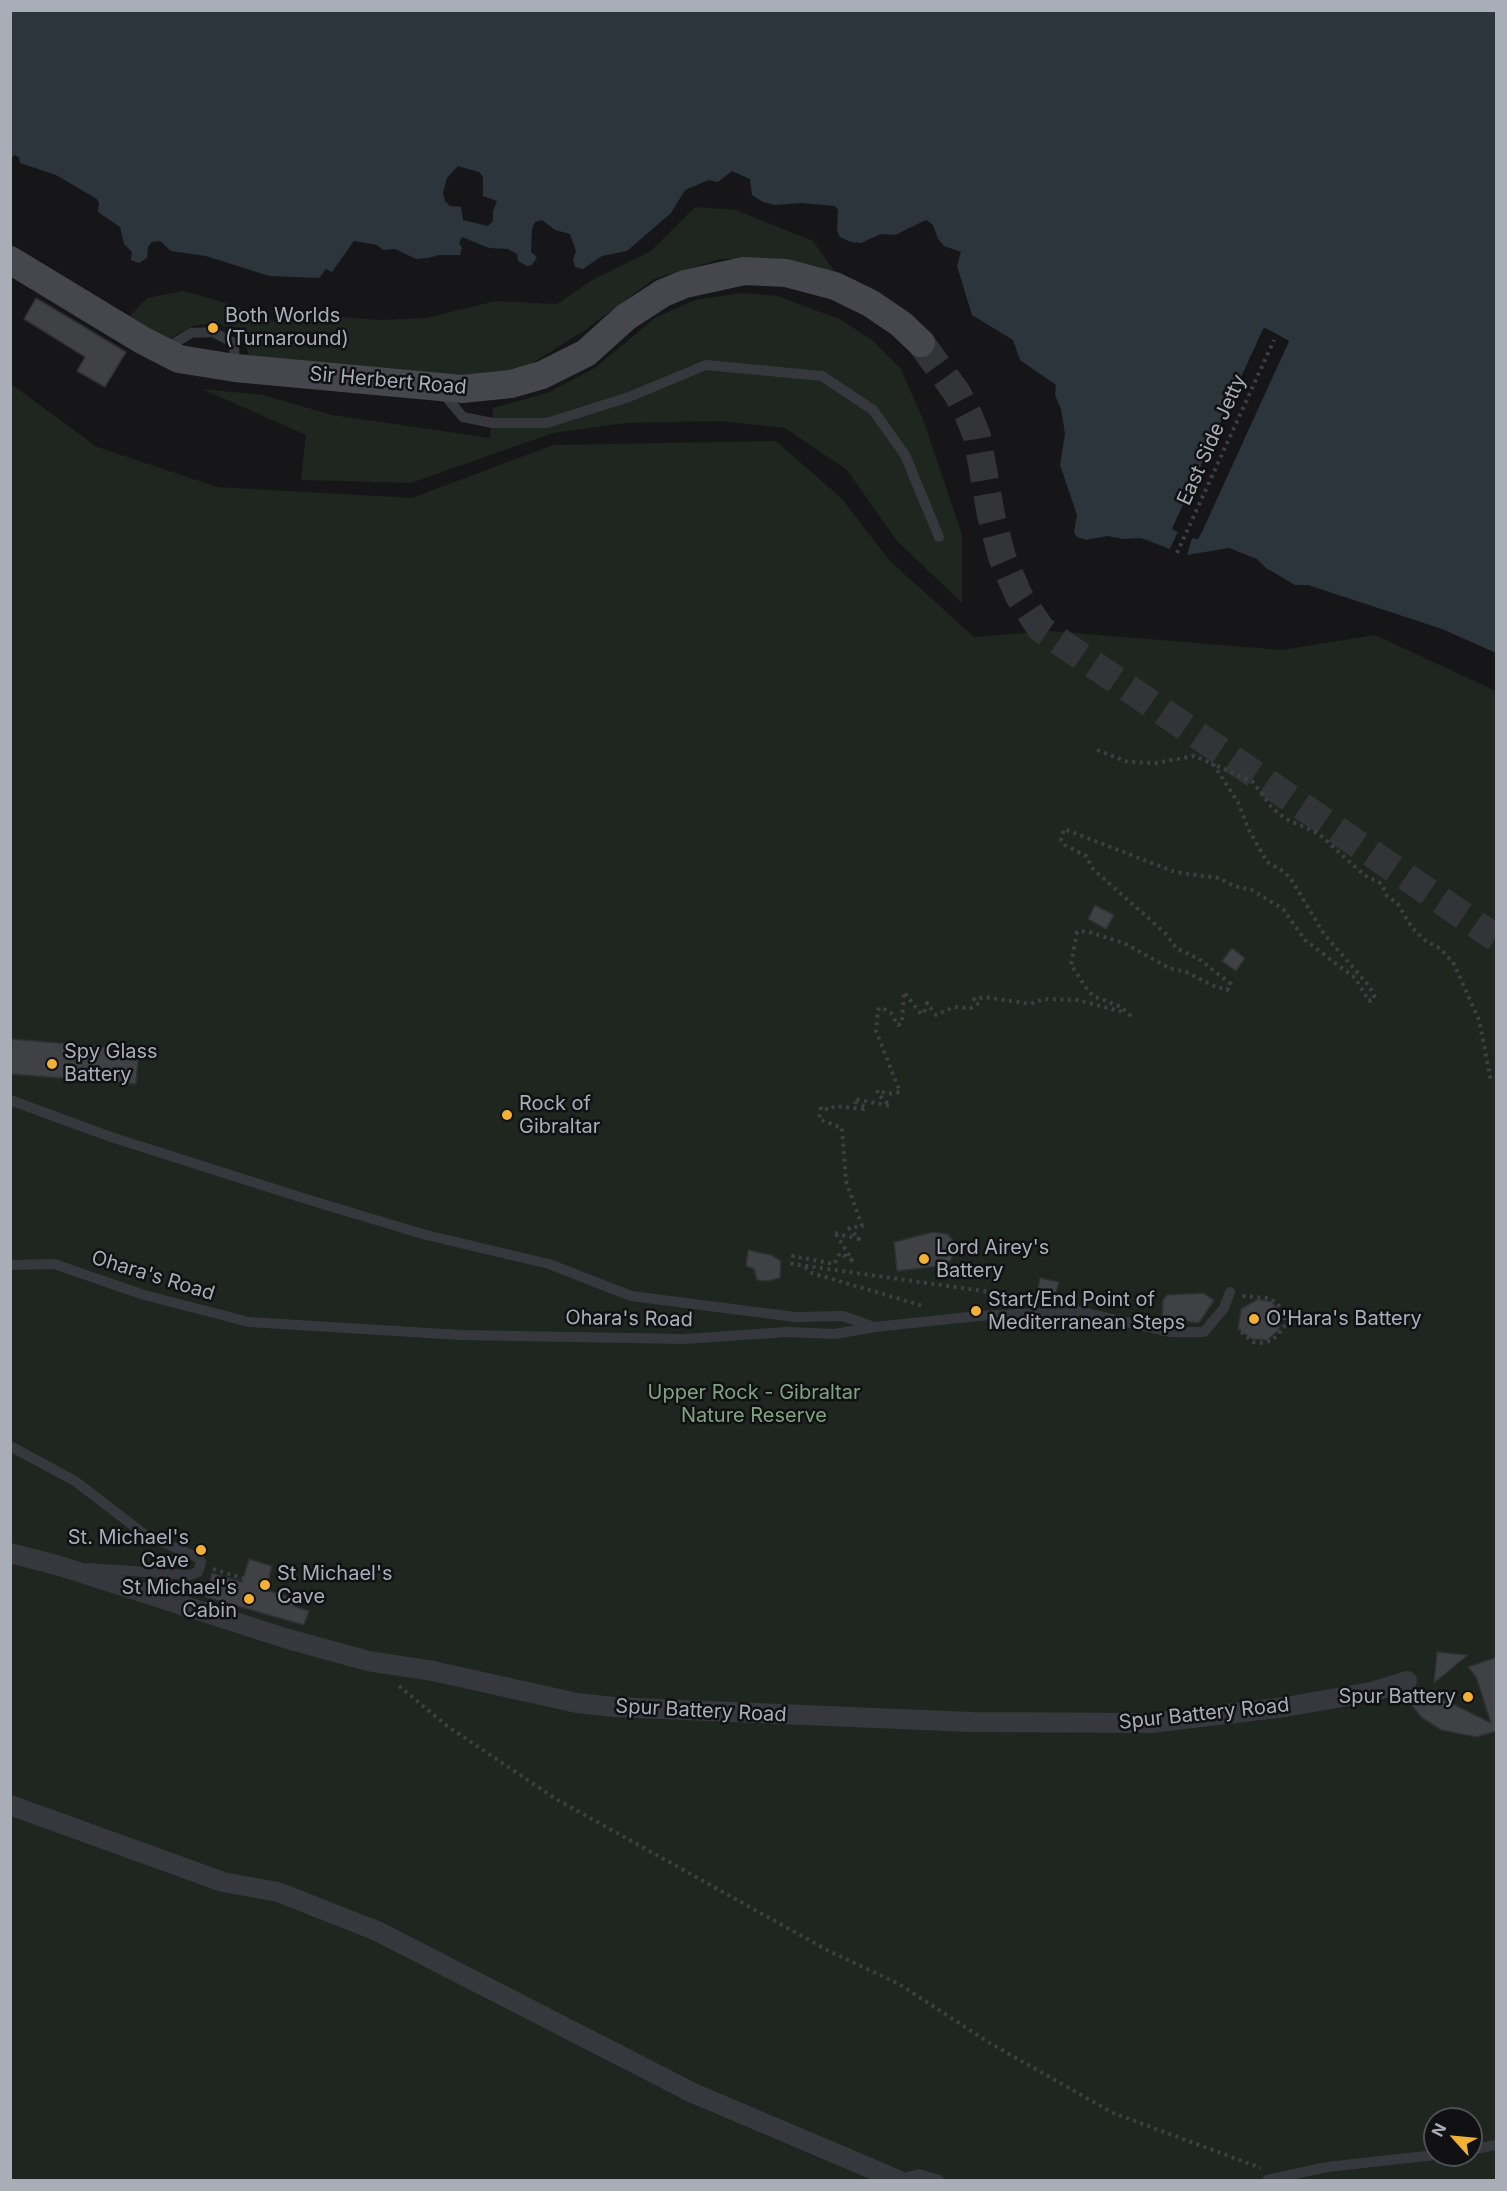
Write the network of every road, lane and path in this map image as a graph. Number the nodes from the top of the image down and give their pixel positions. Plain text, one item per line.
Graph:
1 (10, 260) edge
2 (1274, 340) dead end
3 (921, 343) tunnel mouth
4 (438, 387) junction
5 (939, 537) dead end
6 (1177, 553) dead end
7 (1097, 750) dead end
8 (1213, 764) junction
9 (1491, 1081) dead end
10 (10, 1100) edge
11 (10, 1265) edge
12 (805, 1266) junction
13 (963, 1287) dead end
14 (1230, 1292) joint
15 (960, 1320) junction
16 (875, 1327) junction
17 (1241, 1332) dead end
18 (10, 1446) edge
19 (10, 1553) edge
20 (60, 1566) junction
21 (201, 1566) junction
22 (265, 1585) dead end
23 (368, 1661) junction
24 (1407, 1681) dead end
25 (10, 1805) edge
26 (1423, 2156) edge
27 (1288, 2177) junction
28 (897, 2180) edge
29 (939, 2181) edge
30 (1267, 2181) edge

1 - 4 main road, Sir Herbert Road
2 - 6 path, East Side Jetty
3 - 4 main road, Sir Herbert Road
4 - 5 lane
7 - 8 path
8 - 9 path
8 - 12 path
10 - 16 lane
11 - 16 lane, Ohara's Road
12 - 13 path
12 - 15 path
14 - 15 lane, Ohara's Road
14 - 17 path
15 - 16 lane, Ohara's Road
18 - 21 lane
19 - 20 street, Spur Battery Road
20 - 21 lane
20 - 23 street, Spur Battery Road
21 - 22 path
23 - 24 street, Spur Battery Road
23 - 27 path
25 - 28 street
26 - 27 lane
27 - 30 lane
28 - 29 lane

